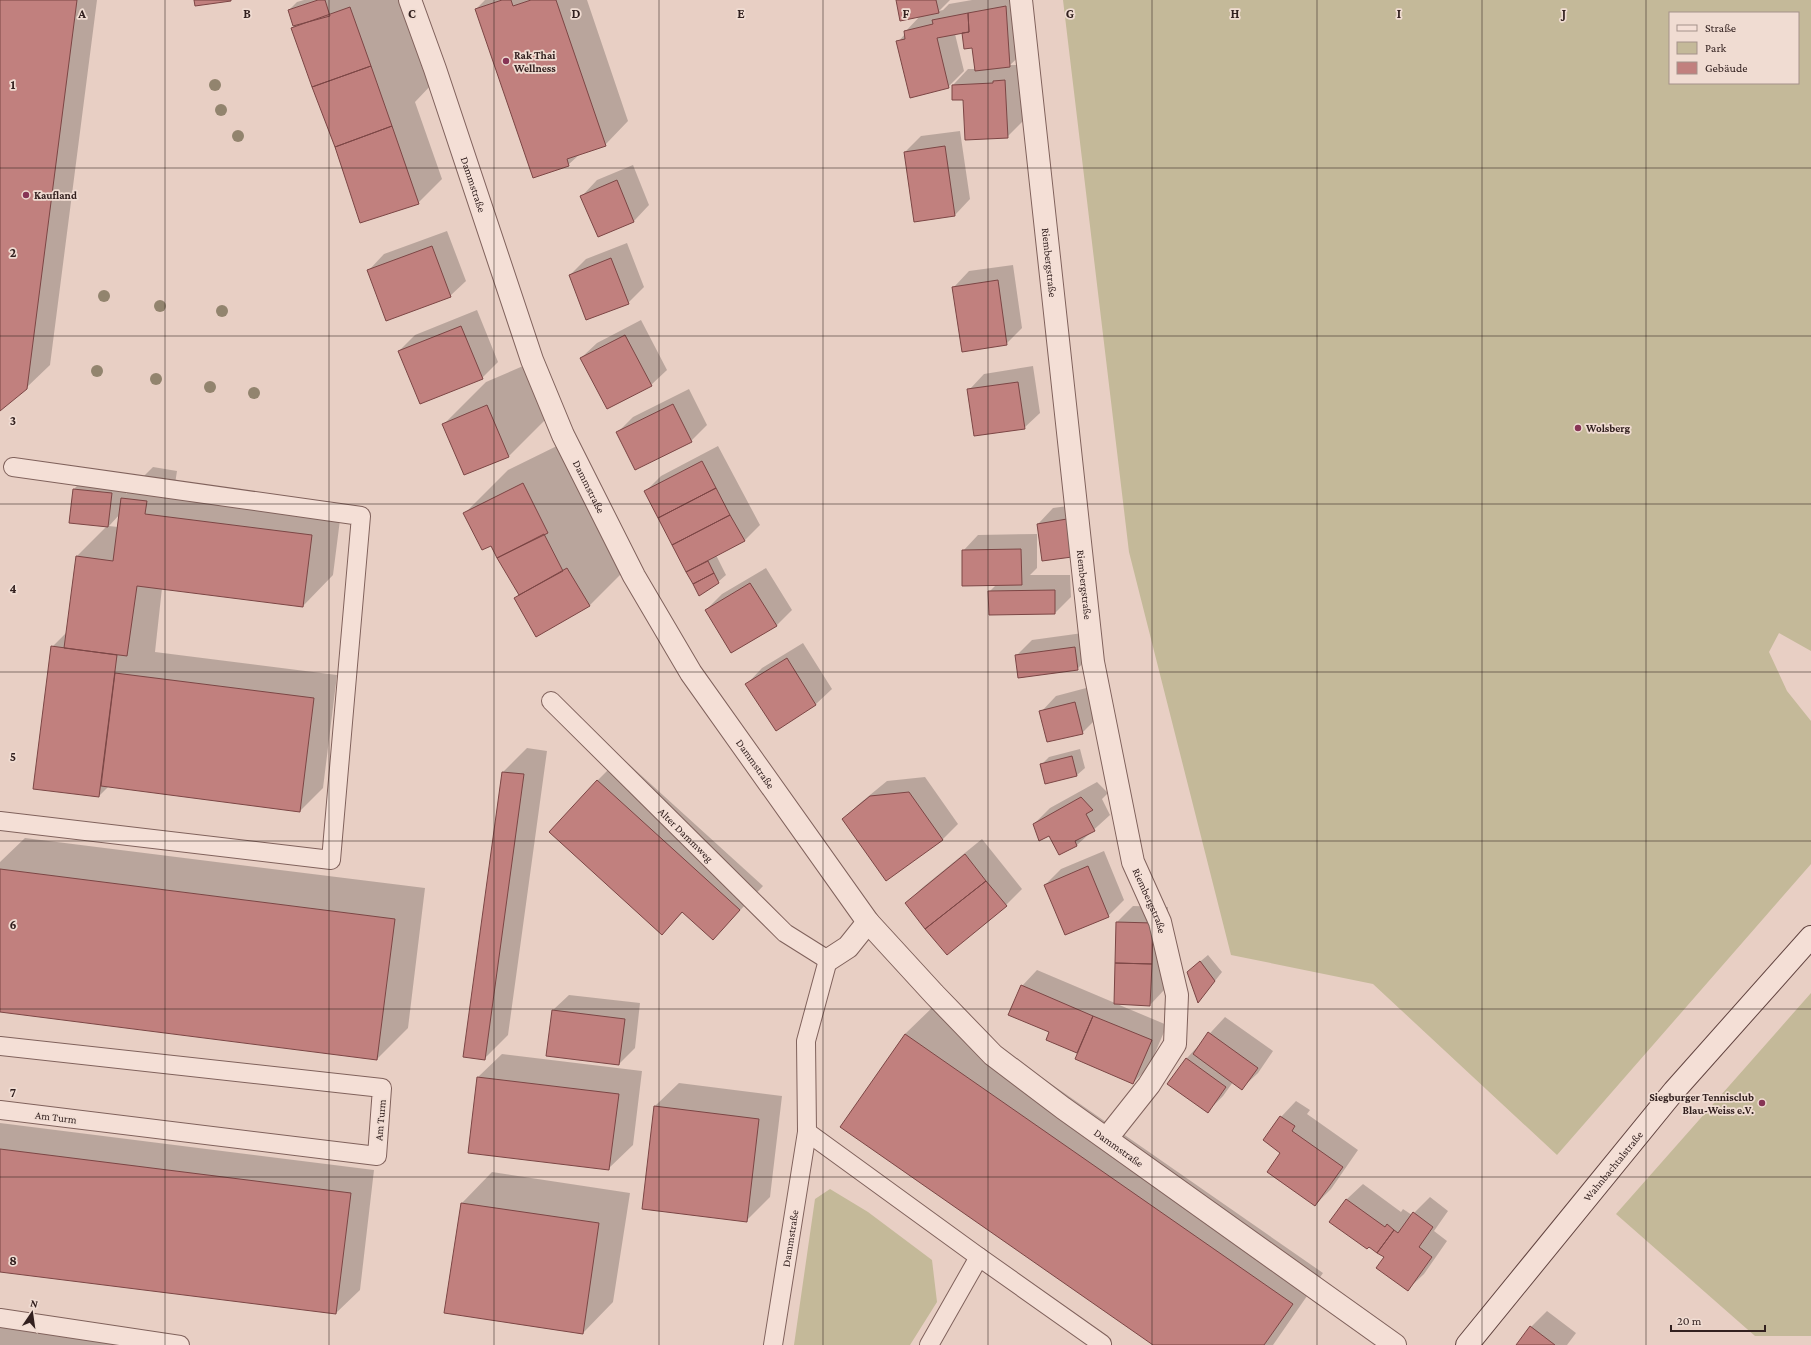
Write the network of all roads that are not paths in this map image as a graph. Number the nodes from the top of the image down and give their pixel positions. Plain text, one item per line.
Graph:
1 (410, 0) edge
2 (1021, 0) edge
3 (13, 467) dead end
4 (551, 701) dead end
5 (0, 821) edge
6 (868, 922) junction
7 (1811, 937) edge
8 (828, 960) junction
9 (0, 1046) edge
10 (0, 1110) edge
11 (807, 1132) junction
12 (1107, 1138) junction
13 (979, 1257) junction
14 (0, 1318) edge
15 (180, 1345) edge
16 (773, 1345) edge
17 (929, 1345) edge
18 (1102, 1345) edge
19 (1395, 1345) edge
20 (1467, 1345) edge

1 - 6 street, Dammstraße
2 - 12 street, Riembergstraße
3 - 5 lane
4 - 8 lane, Alter Dammweg
6 - 8 street
6 - 12 street, Dammstraße
7 - 20 street, Wahnbachtalstraße
8 - 11 lane, Dammstraße
9 - 10 lane, Am Turm
11 - 13 lane
11 - 16 lane, Dammstraße
12 - 19 street, Dammstraße
13 - 17 lane
13 - 18 lane
14 - 15 lane

